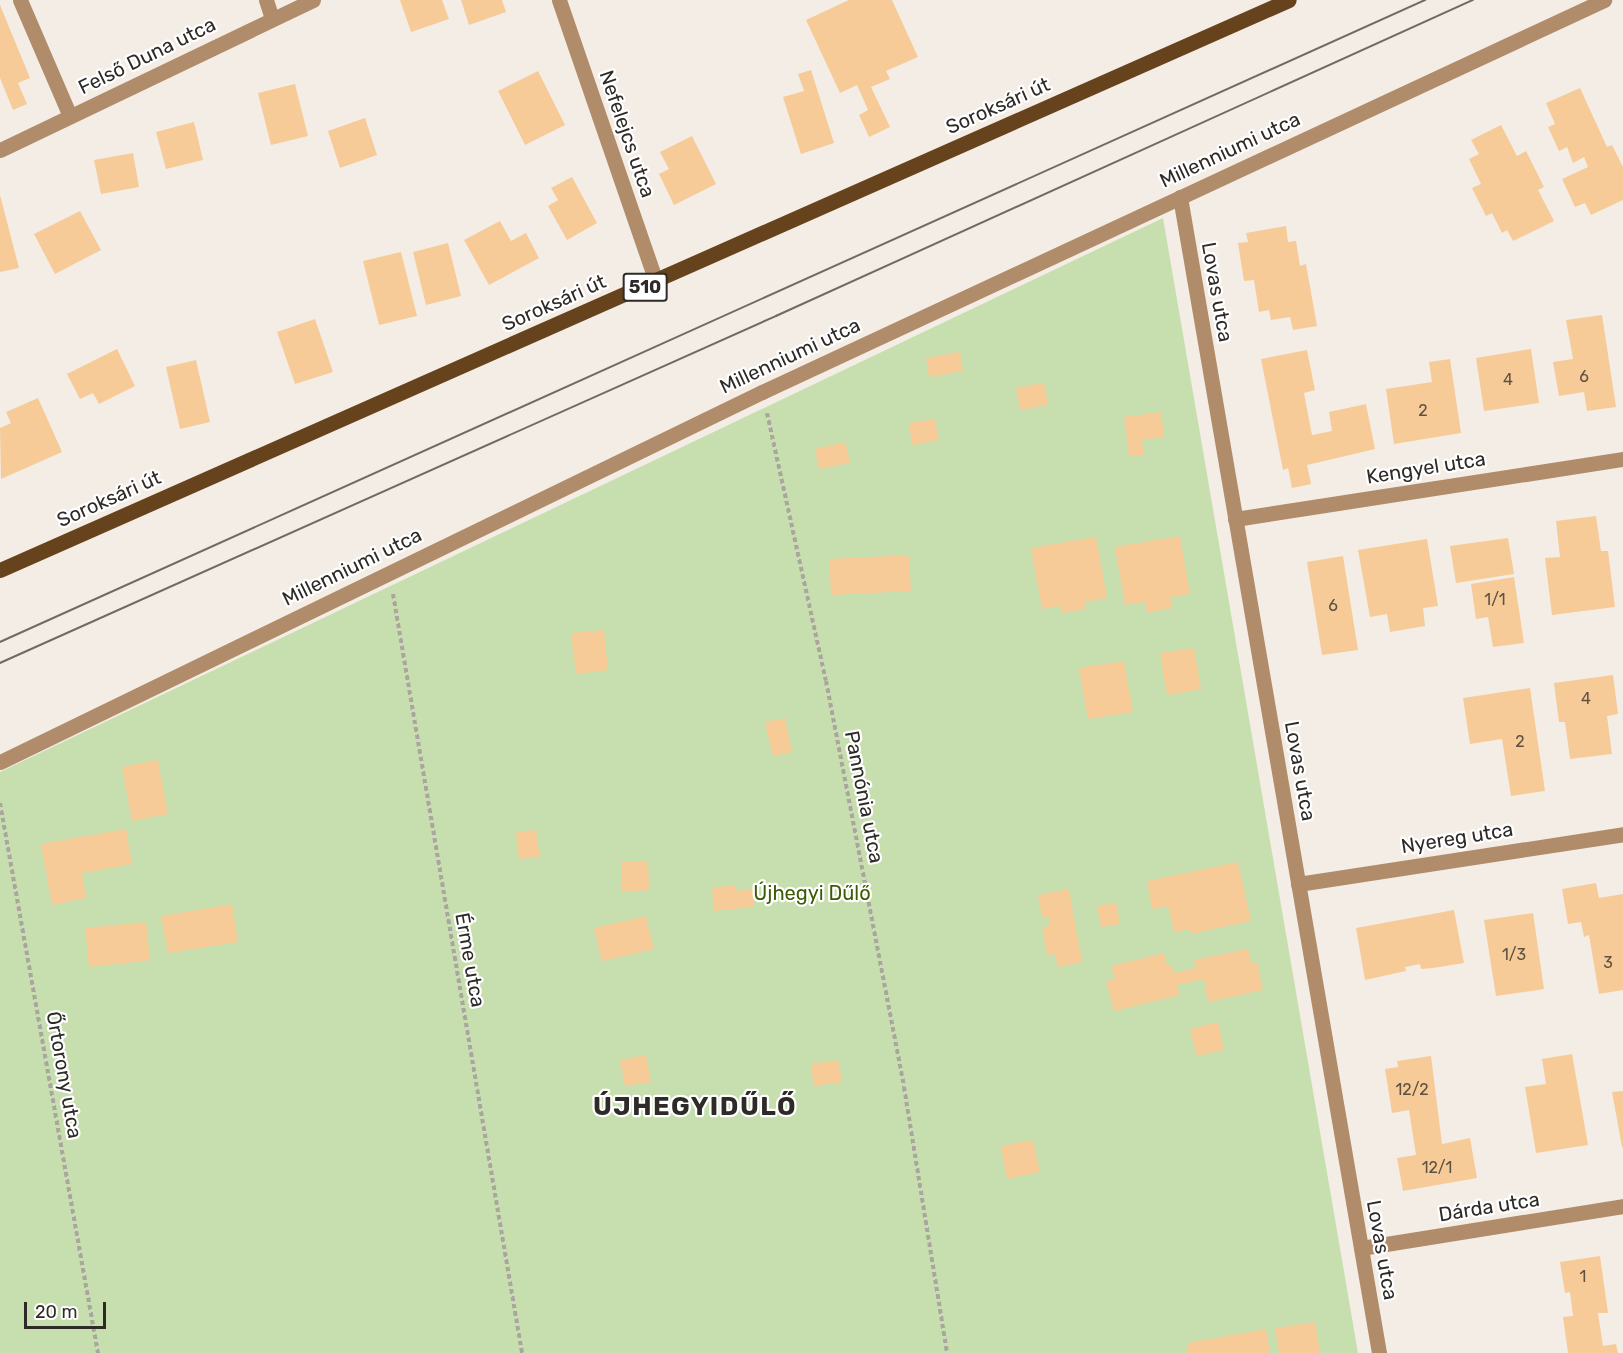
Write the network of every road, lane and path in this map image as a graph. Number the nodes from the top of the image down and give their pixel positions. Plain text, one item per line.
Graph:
1 (20, 0) edge
2 (266, 0) edge
3 (313, 0) edge
4 (559, 0) edge
5 (1289, 0) edge
6 (1604, 0) edge
7 (272, 19) junction
8 (70, 116) junction
9 (0, 150) edge
10 (1180, 197) junction
11 (656, 282) junction
12 (762, 392) junction
13 (1623, 459) edge
14 (1235, 519) junction
15 (0, 570) edge
16 (389, 573) junction
17 (0, 762) edge
18 (0, 803) edge
19 (1623, 834) edge
20 (1298, 884) junction
21 (1623, 1206) edge
22 (1361, 1248) junction
23 (98, 1353) edge
24 (522, 1353) edge
25 (947, 1353) edge
26 (1379, 1353) edge

1 - 8 street
2 - 7 street
3 - 7 street, Felső Duna utca
4 - 11 street, Nefelejcs utca
5 - 11 main road, Soroksári út / 510
6 - 10 street, Millenniumi utca
7 - 8 street, Felső Duna utca
8 - 9 street, Felső Duna utca
10 - 12 street, Millenniumi utca
10 - 14 street, Lovas utca
11 - 15 main road, Soroksári út / 510
12 - 16 street, Millenniumi utca
12 - 25 path, Pannónia utca
13 - 14 street, Kengyel utca
14 - 20 street, Lovas utca
16 - 17 street, Millenniumi utca
16 - 24 path, Érme utca
18 - 23 path, Őrtorony utca
19 - 20 street, Nyereg utca
20 - 22 street, Lovas utca
21 - 22 street, Dárda utca
22 - 26 street, Lovas utca

